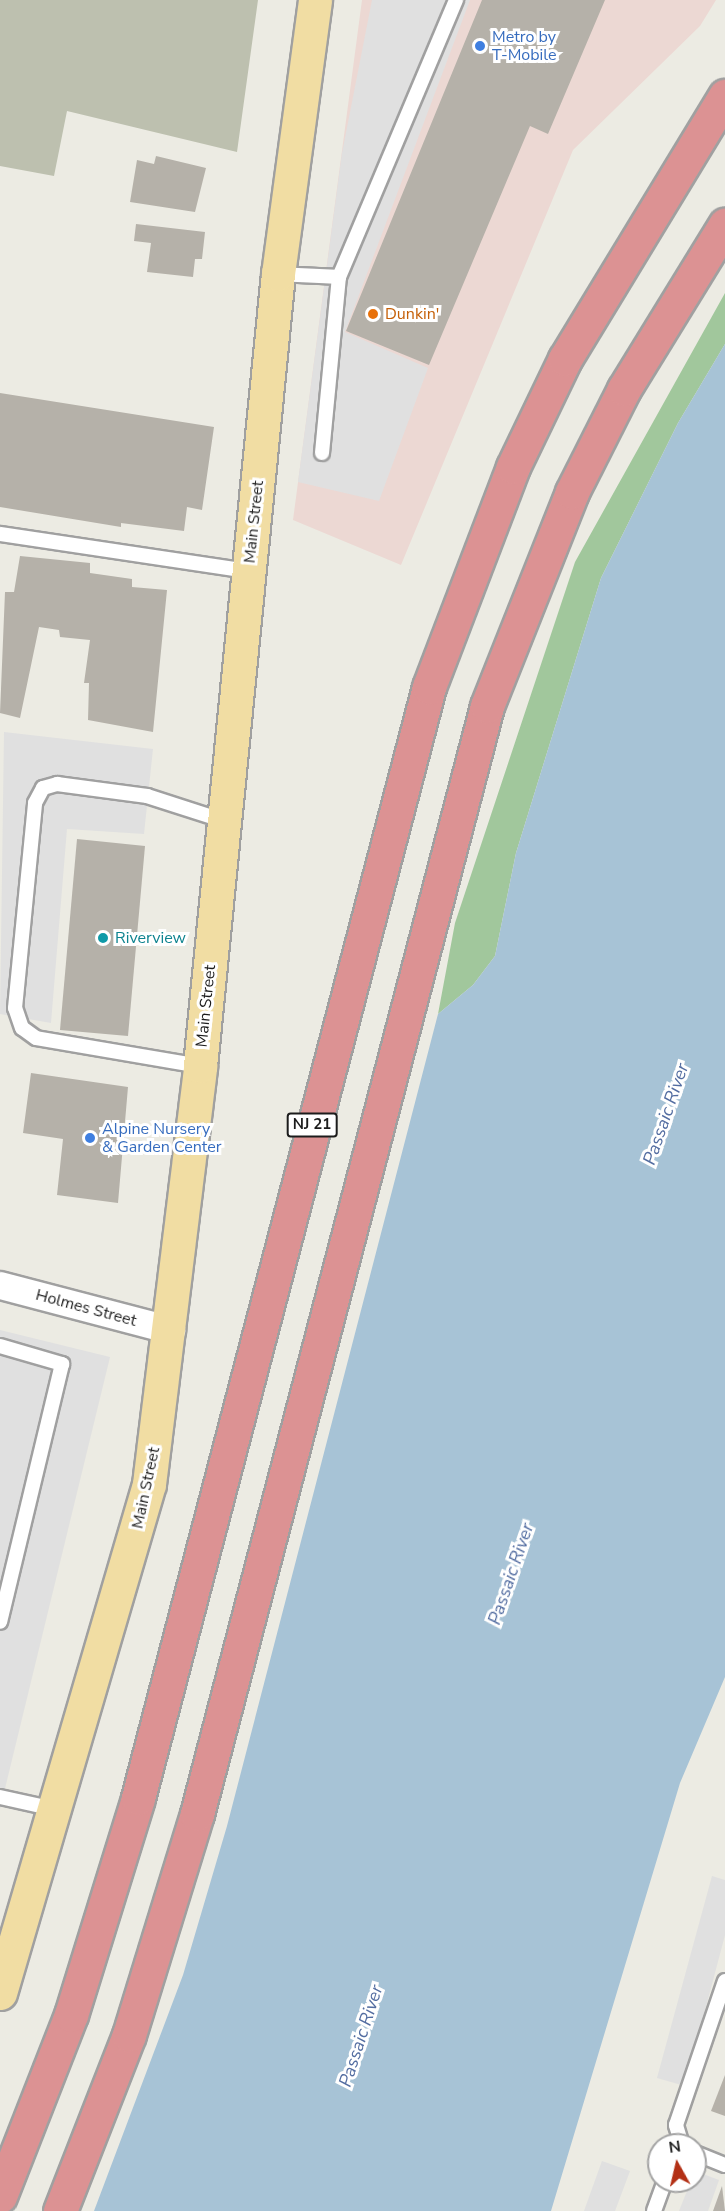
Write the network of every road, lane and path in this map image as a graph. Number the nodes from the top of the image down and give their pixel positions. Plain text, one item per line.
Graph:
1 (315, 0) edge
2 (456, 0) edge
3 (725, 96) edge
4 (725, 225) edge
5 (278, 274) junction
6 (339, 277) junction
7 (322, 453) dead end
8 (0, 534) edge
9 (249, 571) junction
10 (225, 821) junction
11 (200, 1066) junction
12 (0, 1285) edge
13 (171, 1330) junction
14 (0, 1346) edge
15 (0, 1622) edge
16 (0, 1797) edge
17 (56, 1810) junction
18 (725, 1981) edge
19 (0, 1993) edge
20 (677, 2133) edge
21 (707, 2158) edge
22 (725, 2165) edge
23 (661, 2193) edge
24 (0, 2196) edge
25 (60, 2211) edge
26 (654, 2211) edge

1 - 5 main road, Main Street
2 - 6 lane
3 - 24 highway, NJ 21
4 - 25 highway
5 - 6 lane
5 - 9 main road, Main Street
6 - 7 lane
8 - 9 lane
9 - 10 main road, Main Street
10 - 11 main road, Main Street
10 - 11 lane
11 - 13 main road, Main Street
12 - 13 street, Holmes Street
13 - 17 main road, Main Street
14 - 15 lane
16 - 17 lane
17 - 19 main road, Main Street
18 - 20 lane
21 - 22 lane
23 - 26 lane

